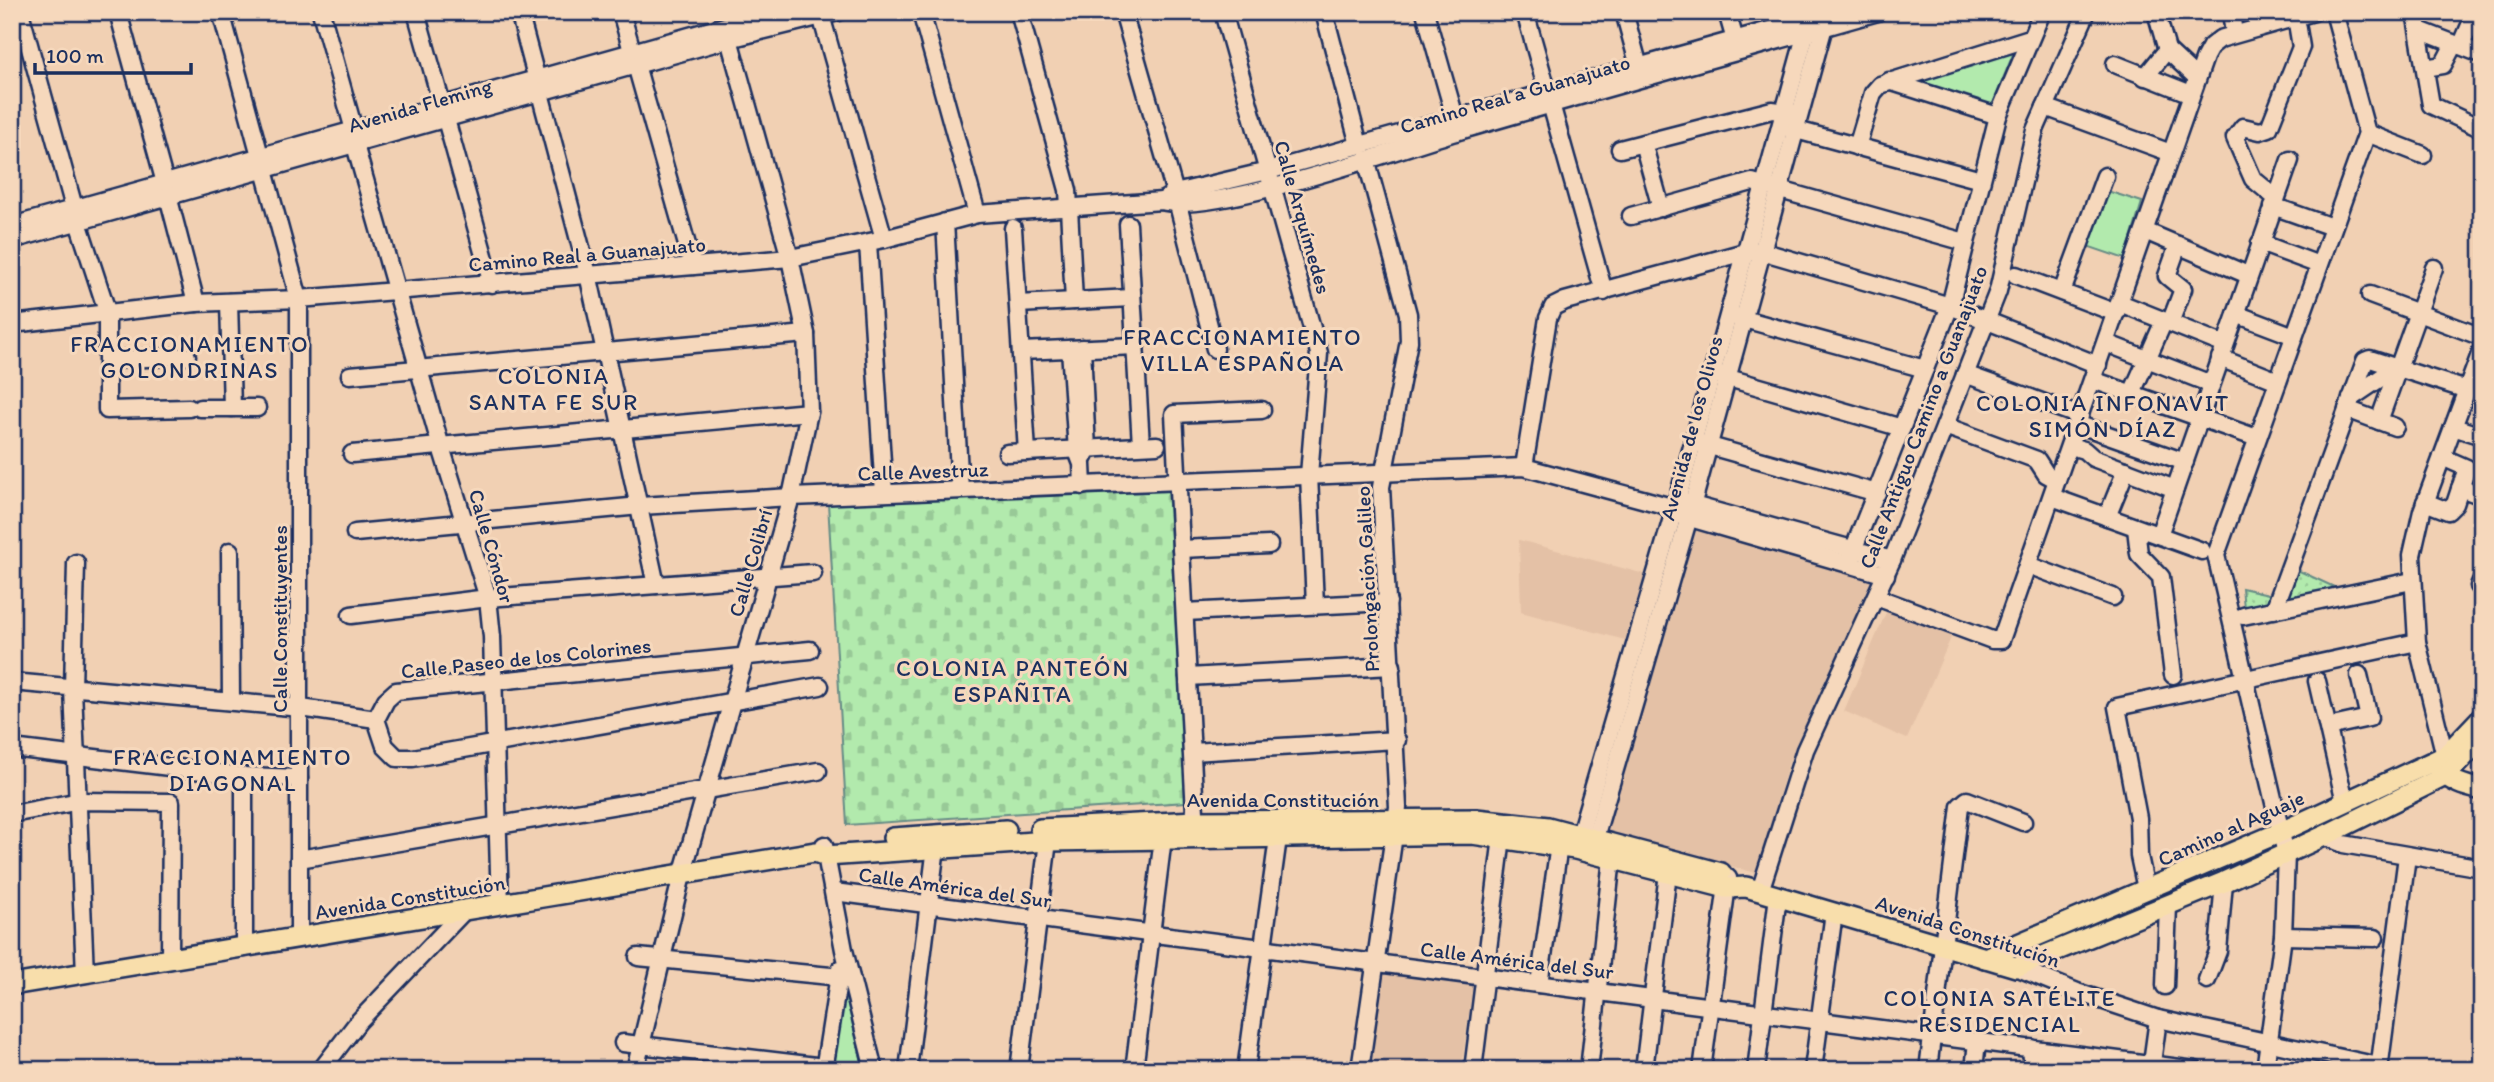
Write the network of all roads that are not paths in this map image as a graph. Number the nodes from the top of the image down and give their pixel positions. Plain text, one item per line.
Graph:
1 (20, 12) edge
2 (118, 12) edge
3 (221, 12) edge
4 (321, 12) edge
5 (416, 12) edge
6 (519, 12) edge
7 (621, 12) edge
8 (775, 12) edge
9 (838, 12) edge
10 (921, 12) edge
11 (1019, 12) edge
12 (1123, 12) edge
13 (1223, 12) edge
14 (1324, 12) edge
15 (1425, 12) edge
16 (1525, 12) edge
17 (1624, 12) edge
18 (1727, 12) edge
19 (1878, 12) edge
20 (2042, 12) edge
21 (2087, 12) edge
22 (2156, 12) edge
23 (2231, 12) edge
24 (2314, 12) edge
25 (2334, 12) edge
26 (2415, 12) edge
27 (2474, 14) dead end
28 (820, 15) edge
29 (1828, 16) edge
30 (2296, 17) junction
31 (1808, 25) junction
32 (725, 26) edge
33 (2419, 30) junction
34 (2234, 34) junction
35 (2030, 38) junction
36 (1736, 45) junction
37 (2457, 45) junction
38 (2167, 50) junction
39 (2481, 54) edge
40 (634, 59) junction
41 (2115, 64) dead end
42 (2425, 68) junction
43 (1641, 72) junction
44 (2145, 76) junction
45 (2197, 78) junction
46 (1889, 81) junction
47 (539, 86) junction
48 (2192, 94) junction
49 (1548, 99) junction
50 (2045, 107) junction
51 (444, 113) junction
52 (1998, 116) junction
53 (1782, 118) junction
54 (1799, 122) junction
55 (1457, 125) junction
56 (2482, 129) edge
57 (2367, 133) junction
58 (354, 138) junction
59 (1643, 144) junction
60 (1857, 146) junction
61 (1620, 149) dead end
62 (1362, 152) junction
63 (2171, 153) junction
64 (2423, 155) dead end
65 (2290, 160) dead end
66 (262, 163) junction
67 (2105, 176) dead end
68 (1270, 178) junction
69 (1981, 180) junction
70 (1763, 184) junction
71 (1780, 188) junction
72 (166, 190) junction
73 (1172, 200) junction
74 (2274, 202) junction
75 (1070, 208) junction
76 (1661, 208) junction
77 (977, 214) junction
78 (76, 216) junction
79 (1631, 216) dead end
80 (945, 222) junction
81 (1128, 223) dead end
82 (12, 226) edge
83 (2332, 227) junction
84 (1013, 229) dead end
85 (2145, 231) junction
86 (12, 240) edge
87 (876, 241) junction
88 (1965, 242) junction
89 (2260, 243) junction
90 (2178, 245) junction
91 (1761, 251) junction
92 (1745, 252) junction
93 (790, 258) junction
94 (2319, 265) junction
95 (693, 266) junction
96 (2434, 268) dead end
97 (589, 274) junction
98 (2016, 275) dead end
99 (2248, 275) junction
100 (492, 284) junction
101 (397, 291) junction
102 (1604, 292) junction
103 (2062, 292) junction
104 (2370, 295) dead end
105 (1132, 298) junction
106 (299, 299) junction
107 (1074, 301) junction
108 (229, 302) junction
109 (196, 303) junction
110 (1018, 304) junction
111 (1950, 306) junction
112 (2118, 308) junction
113 (107, 311) junction
114 (2417, 313) junction
115 (2236, 314) junction
116 (1735, 316) junction
117 (1986, 320) junction
118 (2167, 322) junction
119 (12, 324) edge
120 (806, 334) junction
121 (2294, 336) junction
122 (2482, 337) edge
123 (2106, 343) junction
124 (1136, 346) junction
125 (1076, 349) junction
126 (1215, 349) dead end
127 (2482, 349) edge
128 (1021, 351) junction
129 (2222, 351) junction
130 (606, 352) junction
131 (187, 356) dead end
132 (108, 359) junction
133 (2148, 359) junction
134 (2397, 367) junction
135 (1925, 369) junction
136 (2478, 369) edge
137 (419, 370) junction
138 (1965, 374) junction
139 (350, 375) dead end
140 (1720, 375) junction
141 (2100, 377) junction
142 (2272, 379) junction
143 (2211, 384) junction
144 (2467, 390) junction
145 (2132, 393) junction
146 (2349, 404) junction
147 (232, 408) junction
148 (257, 408) dead end
149 (1262, 410) dead end
150 (809, 412) junction
151 (2199, 417) junction
152 (2379, 421) junction
153 (2083, 424) junction
154 (1945, 426) junction
155 (2395, 427) dead end
156 (2453, 427) junction
157 (1902, 428) junction
158 (622, 431) junction
159 (2482, 436) edge
160 (2257, 438) junction
161 (1701, 443) junction
162 (441, 447) junction
163 (2077, 448) junction
164 (1027, 452) junction
165 (1007, 453) dead end
166 (352, 454) dead end
167 (1082, 455) junction
168 (2442, 457) junction
169 (2185, 462) junction
170 (1524, 467) junction
171 (2126, 470) junction
172 (1383, 471) junction
173 (1309, 475) junction
174 (2057, 480) junction
175 (1178, 483) junction
176 (1083, 486) junction
177 (2460, 488) junction
178 (2175, 489) junction
179 (960, 490) junction
180 (884, 493) junction
181 (1877, 493) junction
182 (2482, 496) edge
183 (791, 497) junction
184 (2052, 497) junction
185 (2426, 502) junction
186 (640, 506) junction
187 (1679, 508) junction
188 (2107, 517) junction
189 (466, 522) junction
190 (2136, 528) junction
191 (355, 533) dead end
192 (2159, 536) junction
193 (1269, 545) dead end
194 (1181, 549) junction
195 (230, 551) dead end
196 (2202, 551) dead end
197 (1851, 556) junction
198 (76, 563) dead end
199 (2028, 565) junction
200 (1889, 567) junction
201 (813, 573) dead end
202 (768, 576) junction
203 (2412, 581) junction
204 (656, 585) junction
205 (1876, 597) junction
206 (2113, 597) dead end
207 (488, 598) junction
208 (1388, 602) junction
209 (1315, 604) junction
210 (2274, 610) junction
211 (1185, 612) junction
212 (351, 615) dead end
213 (2243, 616) dead end
214 (2417, 642) junction
215 (810, 650) dead end
216 (745, 658) junction
217 (1392, 666) junction
218 (2174, 675) dead end
219 (2359, 675) dead end
220 (1188, 677) junction
221 (2243, 678) junction
222 (493, 680) junction
223 (2317, 681) dead end
224 (12, 682) edge
225 (820, 686) dead end
226 (73, 689) junction
227 (231, 701) junction
228 (733, 702) junction
229 (301, 708) junction
230 (2482, 717) edge
231 (376, 719) junction
232 (2328, 727) junction
233 (2482, 738) edge
234 (1397, 740) junction
235 (495, 743) junction
236 (12, 748) edge
237 (1192, 752) junction
238 (78, 754) junction
239 (2443, 761) junction
240 (818, 771) dead end
241 (244, 776) junction
242 (2482, 777) edge
243 (299, 778) junction
244 (709, 787) junction
245 (2482, 790) edge
246 (80, 801) junction
247 (2345, 802) junction
248 (12, 814) edge
249 (2023, 822) dead end
250 (499, 824) junction
251 (1394, 828) junction
252 (1196, 830) junction
253 (2281, 832) junction
254 (2323, 836) junction
255 (1502, 837) junction
256 (1163, 838) junction
257 (1278, 838) junction
258 (1048, 841) junction
259 (1580, 844) junction
260 (936, 847) junction
261 (822, 851) junction
262 (2286, 854) junction
263 (2407, 856) junction
264 (1612, 858) junction
265 (299, 859) junction
266 (2482, 868) edge
267 (1668, 873) junction
268 (682, 875) junction
269 (2224, 882) junction
270 (1748, 887) junction
271 (2146, 890) junction
272 (834, 892) junction
273 (929, 904) junction
274 (500, 905) junction
275 (2168, 905) junction
276 (464, 911) junction
277 (1834, 912) junction
278 (1040, 919) junction
279 (1152, 934) junction
280 (2283, 936) junction
281 (2375, 938) dead end
282 (299, 939) junction
283 (1942, 946) junction
284 (244, 948) junction
285 (1261, 948) junction
286 (638, 957) dead end
287 (661, 958) junction
288 (1985, 958) junction
289 (170, 960) junction
290 (1374, 963) junction
291 (2016, 967) junction
292 (85, 974) junction
293 (1485, 977) junction
294 (845, 978) junction
295 (2207, 980) dead end
296 (1539, 984) junction
297 (16, 986) edge
298 (2165, 986) dead end
299 (1599, 992) junction
300 (1653, 999) junction
301 (1711, 1007) junction
302 (1763, 1014) junction
303 (2158, 1019) junction
304 (1820, 1021) junction
305 (1932, 1035) junction
306 (1977, 1041) junction
307 (2268, 1041) junction
308 (623, 1043) dead end
309 (640, 1046) junction
310 (2031, 1048) junction
311 (2151, 1067) edge
312 (824, 1068) edge
313 (2379, 1068) edge
314 (321, 1070) edge
315 (635, 1070) edge
316 (874, 1070) edge
317 (908, 1070) edge
318 (1019, 1070) edge
319 (1134, 1070) edge
320 (1246, 1070) edge
321 (1360, 1070) edge
322 (1473, 1070) edge
323 (1589, 1070) edge
324 (1644, 1070) edge
325 (1702, 1070) edge
326 (1756, 1070) edge
327 (1813, 1070) edge
328 (1928, 1070) edge
329 (1974, 1070) edge
330 (2033, 1070) edge
331 (2194, 1070) edge
332 (2264, 1070) edge

1 - 78 street
2 - 72 street
3 - 66 street, Calle Constituyentes
4 - 58 street, Calle Cóndor
5 - 51 street
6 - 47 street
7 - 40 street
8 - 32 street, Avenida Fleming
9 - 28 street, Avenida Fleming
10 - 77 street
11 - 75 street
12 - 73 street
13 - 68 street, Calle Arquímedes
14 - 62 street, Prolongación Galileo
15 - 55 street
16 - 49 street
17 - 43 street
18 - 36 street
19 - 29 street, Camino Real a Guanajuato
20 - 35 street
21 - 50 street, Calle Antiguo Camino a Guanajuato
22 - 38 street
23 - 34 street
24 - 30 street
25 - 57 street
26 - 33 street
27 - 37 street
28 - 32 street, Avenida Fleming
28 - 87 street
29 - 31 street, Camino Real a Guanajuato
29 - 54 street, Avenida de los Olivos
30 - 34 street
30 - 74 street
31 - 36 street, Camino Real a Guanajuato
31 - 53 street, Avenida de los Olivos
32 - 40 street, Avenida Fleming
32 - 93 street, Calle Colibrí
33 - 37 street
33 - 42 street
34 - 45 street
35 - 46 street
35 - 52 street
36 - 43 street, Camino Real a Guanajuato
37 - 39 street
37 - 42 street
38 - 44 street
38 - 45 street
40 - 47 street, Avenida Fleming
40 - 95 street
41 - 44 street
42 - 56 street
43 - 49 street, Camino Real a Guanajuato
44 - 48 street
45 - 48 street
46 - 52 street
46 - 60 street
47 - 51 street, Avenida Fleming
47 - 97 street
48 - 63 street
49 - 55 street, Camino Real a Guanajuato
49 - 102 street
50 - 63 street
50 - 117 street, Calle Antiguo Camino a Guanajuato
51 - 58 street, Avenida Fleming
51 - 100 street
52 - 69 street
53 - 54 street
53 - 59 street
53 - 70 street, Avenida de los Olivos
54 - 60 street
54 - 71 street, Avenida de los Olivos
55 - 62 street, Camino Real a Guanajuato
57 - 64 street
57 - 83 street
58 - 66 street, Avenida Fleming
58 - 101 street, Calle Cóndor
59 - 61 street
59 - 76 street
60 - 69 street
62 - 68 street, Camino Real a Guanajuato
62 - 172 street, Prolongación Galileo
63 - 85 street
65 - 74 street
66 - 72 street, Avenida Fleming
66 - 106 street, Calle Constituyentes
67 - 103 street
68 - 73 street, Camino Real a Guanajuato
68 - 173 street, Calle Arquímedes
69 - 88 street
70 - 71 street
70 - 76 street
70 - 92 street, Avenida de los Olivos
71 - 88 street
71 - 91 street, Avenida de los Olivos
72 - 78 street, Avenida Fleming
72 - 109 street
73 - 75 street, Camino Real a Guanajuato
73 - 126 street
74 - 83 street
74 - 89 street
75 - 77 street, Camino Real a Guanajuato
75 - 107 street
76 - 79 street
77 - 80 street, Camino Real a Guanajuato
78 - 82 street, Avenida Fleming
78 - 86 street, Avenida Fleming
78 - 113 street
80 - 87 street, Camino Real a Guanajuato
80 - 179 street
81 - 105 street
83 - 94 street
84 - 110 street
85 - 90 street
85 - 112 street
87 - 93 street, Camino Real a Guanajuato
87 - 180 street
88 - 111 street
89 - 94 street
89 - 99 street
90 - 99 street
90 - 118 street
91 - 92 street
91 - 111 street
91 - 116 street, Avenida de los Olivos
92 - 102 street
92 - 116 street, Avenida de los Olivos
93 - 95 street, Camino Real a Guanajuato
93 - 120 street, Calle Colibrí
94 - 121 street
95 - 97 street, Camino Real a Guanajuato
96 - 114 street
97 - 100 street, Camino Real a Guanajuato
97 - 130 street
98 - 103 street
99 - 115 street
100 - 101 street, Camino Real a Guanajuato
101 - 106 street, Camino Real a Guanajuato
101 - 137 street, Calle Cóndor
102 - 170 street
103 - 112 street
104 - 114 street
105 - 107 street
105 - 124 street
106 - 108 street, Camino Real a Guanajuato
106 - 229 street, Calle Constituyentes
107 - 110 street
108 - 109 street, Camino Real a Guanajuato
108 - 147 street
109 - 113 street, Camino Real a Guanajuato
110 - 128 street
111 - 117 street
111 - 135 street
112 - 118 street
112 - 123 street
113 - 119 street, Camino Real a Guanajuato
113 - 132 street
114 - 122 street
114 - 134 street
115 - 121 street
115 - 129 street
116 - 135 street
116 - 140 street, Avenida de los Olivos
117 - 138 street, Calle Antiguo Camino a Guanajuato
117 - 141 street
118 - 129 street
118 - 133 street
120 - 130 street
120 - 150 street, Calle Colibrí
121 - 142 street
123 - 133 street
123 - 141 street
124 - 125 street
124 - 167 street
125 - 128 street
125 - 167 street
127 - 136 street
128 - 164 street
129 - 142 street
129 - 143 street
130 - 137 street
130 - 158 street
131 - 132 street
132 - 147 street
133 - 143 street
133 - 145 street
134 - 144 street
134 - 146 street
134 - 146 street
134 - 152 street
135 - 157 street
136 - 144 street
137 - 139 street
137 - 162 street, Calle Cóndor
138 - 153 street
138 - 154 street, Calle Antiguo Camino a Guanajuato
140 - 157 street
140 - 161 street, Avenida de los Olivos
141 - 145 street
141 - 153 street
142 - 160 street
143 - 151 street
144 - 156 street
145 - 151 street
146 - 152 street
146 - 210 street
147 - 148 street
149 - 175 street
150 - 158 street
150 - 183 street, Calle Colibrí
151 - 160 street
151 - 169 street
152 - 155 street
153 - 163 street
153 - 169 street
154 - 174 street
154 - 200 street, Calle Antiguo Camino a Guanajuato
156 - 159 street
156 - 168 street
157 - 181 street
158 - 162 street
158 - 186 street
160 - 221 street
161 - 181 street
161 - 187 street, Avenida de los Olivos
162 - 166 street
162 - 189 street, Calle Cóndor
163 - 171 street
163 - 174 street
164 - 165 street
164 - 167 street
167 - 176 street
168 - 177 street
168 - 185 street
169 - 178 street
170 - 172 street, Calle Avestruz
170 - 187 street, Calle Avestruz
171 - 178 street
171 - 188 street
172 - 173 street, Calle Avestruz
172 - 208 street, Prolongación Galileo
173 - 175 street, Calle Avestruz
173 - 209 street, Calle Arquímedes
174 - 184 street
175 - 176 street, Calle Avestruz
175 - 194 street
176 - 179 street, Calle Avestruz
177 - 182 street
177 - 185 street
178 - 192 street
179 - 180 street, Calle Avestruz
180 - 183 street, Calle Avestruz
181 - 197 street
183 - 186 street, Calle Avestruz
183 - 202 street, Calle Colibrí
184 - 188 street
184 - 199 street
185 - 203 street
186 - 189 street, Calle Avestruz
186 - 204 street
187 - 197 street, Calle Avestruz
187 - 259 street, Avenida de los Olivos
188 - 190 street
189 - 191 street, Calle Avestruz
189 - 207 street, Calle Cóndor
190 - 192 street
190 - 218 street
192 - 196 street
193 - 194 street
194 - 211 street
195 - 227 street
197 - 200 street, Calle Avestruz
198 - 226 street
199 - 205 street
199 - 206 street
200 - 205 street, Calle Antiguo Camino a Guanajuato
201 - 202 street
202 - 204 street
202 - 216 street, Calle Colibrí
203 - 210 street
203 - 214 street
204 - 207 street
205 - 270 street, Calle Antiguo Camino a Guanajuato
207 - 212 street
207 - 222 street, Calle Cóndor
208 - 209 street
208 - 217 street, Prolongación Galileo
209 - 211 street
210 - 213 street
211 - 220 street
214 - 221 street
214 - 239 street
215 - 216 street, Calle Paseo de los Colorines
216 - 222 street, Calle Paseo de los Colorines
216 - 228 street, Calle Colibrí
217 - 220 street
217 - 234 street, Prolongación Galileo
219 - 232 street
220 - 237 street
221 - 253 street
221 - 271 street
222 - 231 street, Calle Paseo de los Colorines
222 - 235 street, Calle Cóndor
223 - 232 street
224 - 226 street
225 - 228 street
226 - 227 street
226 - 238 street
227 - 229 street
228 - 235 street
228 - 244 street, Calle Colibrí
229 - 231 street
229 - 243 street, Calle Constituyentes
230 - 239 main road, Camino al Aguaje
231 - 235 street
232 - 247 street
233 - 239 main road, Camino al Aguaje
234 - 237 street
234 - 251 street, Prolongación Galileo
235 - 250 street, Calle Cóndor
236 - 238 street
237 - 252 street
238 - 241 street
238 - 246 street
239 - 242 main road
239 - 245 main road
239 - 247 main road, Camino al Aguaje
239 - 254 main road, Camino al Aguaje
240 - 244 street
241 - 243 street
241 - 284 street
243 - 265 street, Calle Constituyentes
244 - 250 street
244 - 268 street, Calle Colibrí
246 - 248 street
246 - 289 street
246 - 292 street
247 - 253 main road, Camino al Aguaje
249 - 283 street
250 - 265 street
250 - 274 street, Calle Cóndor
251 - 252 main road, Avenida Constitución
251 - 255 main road, Avenida Constitución
251 - 257 main road, Avenida Constitución
251 - 259 main road, Avenida Constitución
251 - 290 street, Prolongación Galileo
252 - 256 main road, Avenida Constitución
252 - 257 main road, Avenida Constitución
252 - 261 main road, Avenida Constitución
253 - 262 street
253 - 271 main road, Camino al Aguaje
254 - 262 main road, Camino al Aguaje
254 - 263 street
255 - 259 main road, Avenida Constitución
255 - 293 street
256 - 258 main road, Avenida Constitución
256 - 279 street
257 - 285 street
258 - 260 main road, Avenida Constitución
258 - 278 street
259 - 264 main road, Avenida Constitución
259 - 270 main road, Avenida Constitución
259 - 296 street, Avenida de los Olivos
260 - 261 main road, Avenida Constitución
260 - 273 street
261 - 268 main road, Avenida Constitución
261 - 272 street
262 - 269 main road, Camino al Aguaje
262 - 280 street
263 - 266 street
263 - 313 street
264 - 267 main road, Avenida Constitución
264 - 299 street
265 - 282 street, Calle Constituyentes
267 - 270 main road, Avenida Constitución
267 - 300 street
268 - 274 main road, Avenida Constitución
268 - 287 street, Calle Colibrí
269 - 275 main road, Camino al Aguaje
269 - 295 street
270 - 277 main road, Avenida Constitución
270 - 301 street
270 - 302 street
271 - 288 main road, Camino al Aguaje
272 - 273 street, Calle América del Sur
272 - 294 street
273 - 278 street, Calle América del Sur
273 - 317 street
274 - 276 main road, Avenida Constitución
275 - 291 main road, Camino al Aguaje
275 - 298 street
276 - 282 main road, Avenida Constitución
276 - 314 street
277 - 283 main road, Avenida Constitución
277 - 304 street
278 - 279 street, Calle América del Sur
278 - 318 street
279 - 285 street, Calle América del Sur
279 - 319 street
280 - 281 street
280 - 307 street
282 - 284 main road, Avenida Constitución
283 - 288 main road, Avenida Constitución
283 - 305 street
284 - 289 main road, Avenida Constitución
285 - 290 street, Calle América del Sur
285 - 320 street
286 - 287 street
287 - 294 street
287 - 309 street, Calle Colibrí
288 - 291 main road, Avenida Constitución
289 - 292 main road, Avenida Constitución
290 - 293 street, Calle América del Sur
290 - 321 street, Prolongación Galileo
291 - 303 street, Avenida Constitución
292 - 297 main road, Avenida Constitución
293 - 296 street, Calle América del Sur
293 - 322 street
294 - 312 street
294 - 316 street
296 - 299 street, Calle América del Sur
299 - 300 street, Calle América del Sur
299 - 323 street
300 - 301 street, Calle América del Sur
300 - 324 street
301 - 302 street, Calle América del Sur
301 - 325 street
302 - 304 street, Calle América del Sur
302 - 326 street
303 - 307 street, Avenida Constitución
303 - 311 street
304 - 305 street, Calle América del Sur
304 - 327 street
305 - 306 street, Calle América del Sur
305 - 328 street
306 - 310 street, Calle América del Sur
306 - 329 street
307 - 313 street, Avenida Constitución
307 - 332 street
308 - 309 street
309 - 312 street
309 - 315 street, Calle Colibrí
310 - 311 street, Calle América del Sur
310 - 330 street
311 - 331 street, Calle América del Sur

